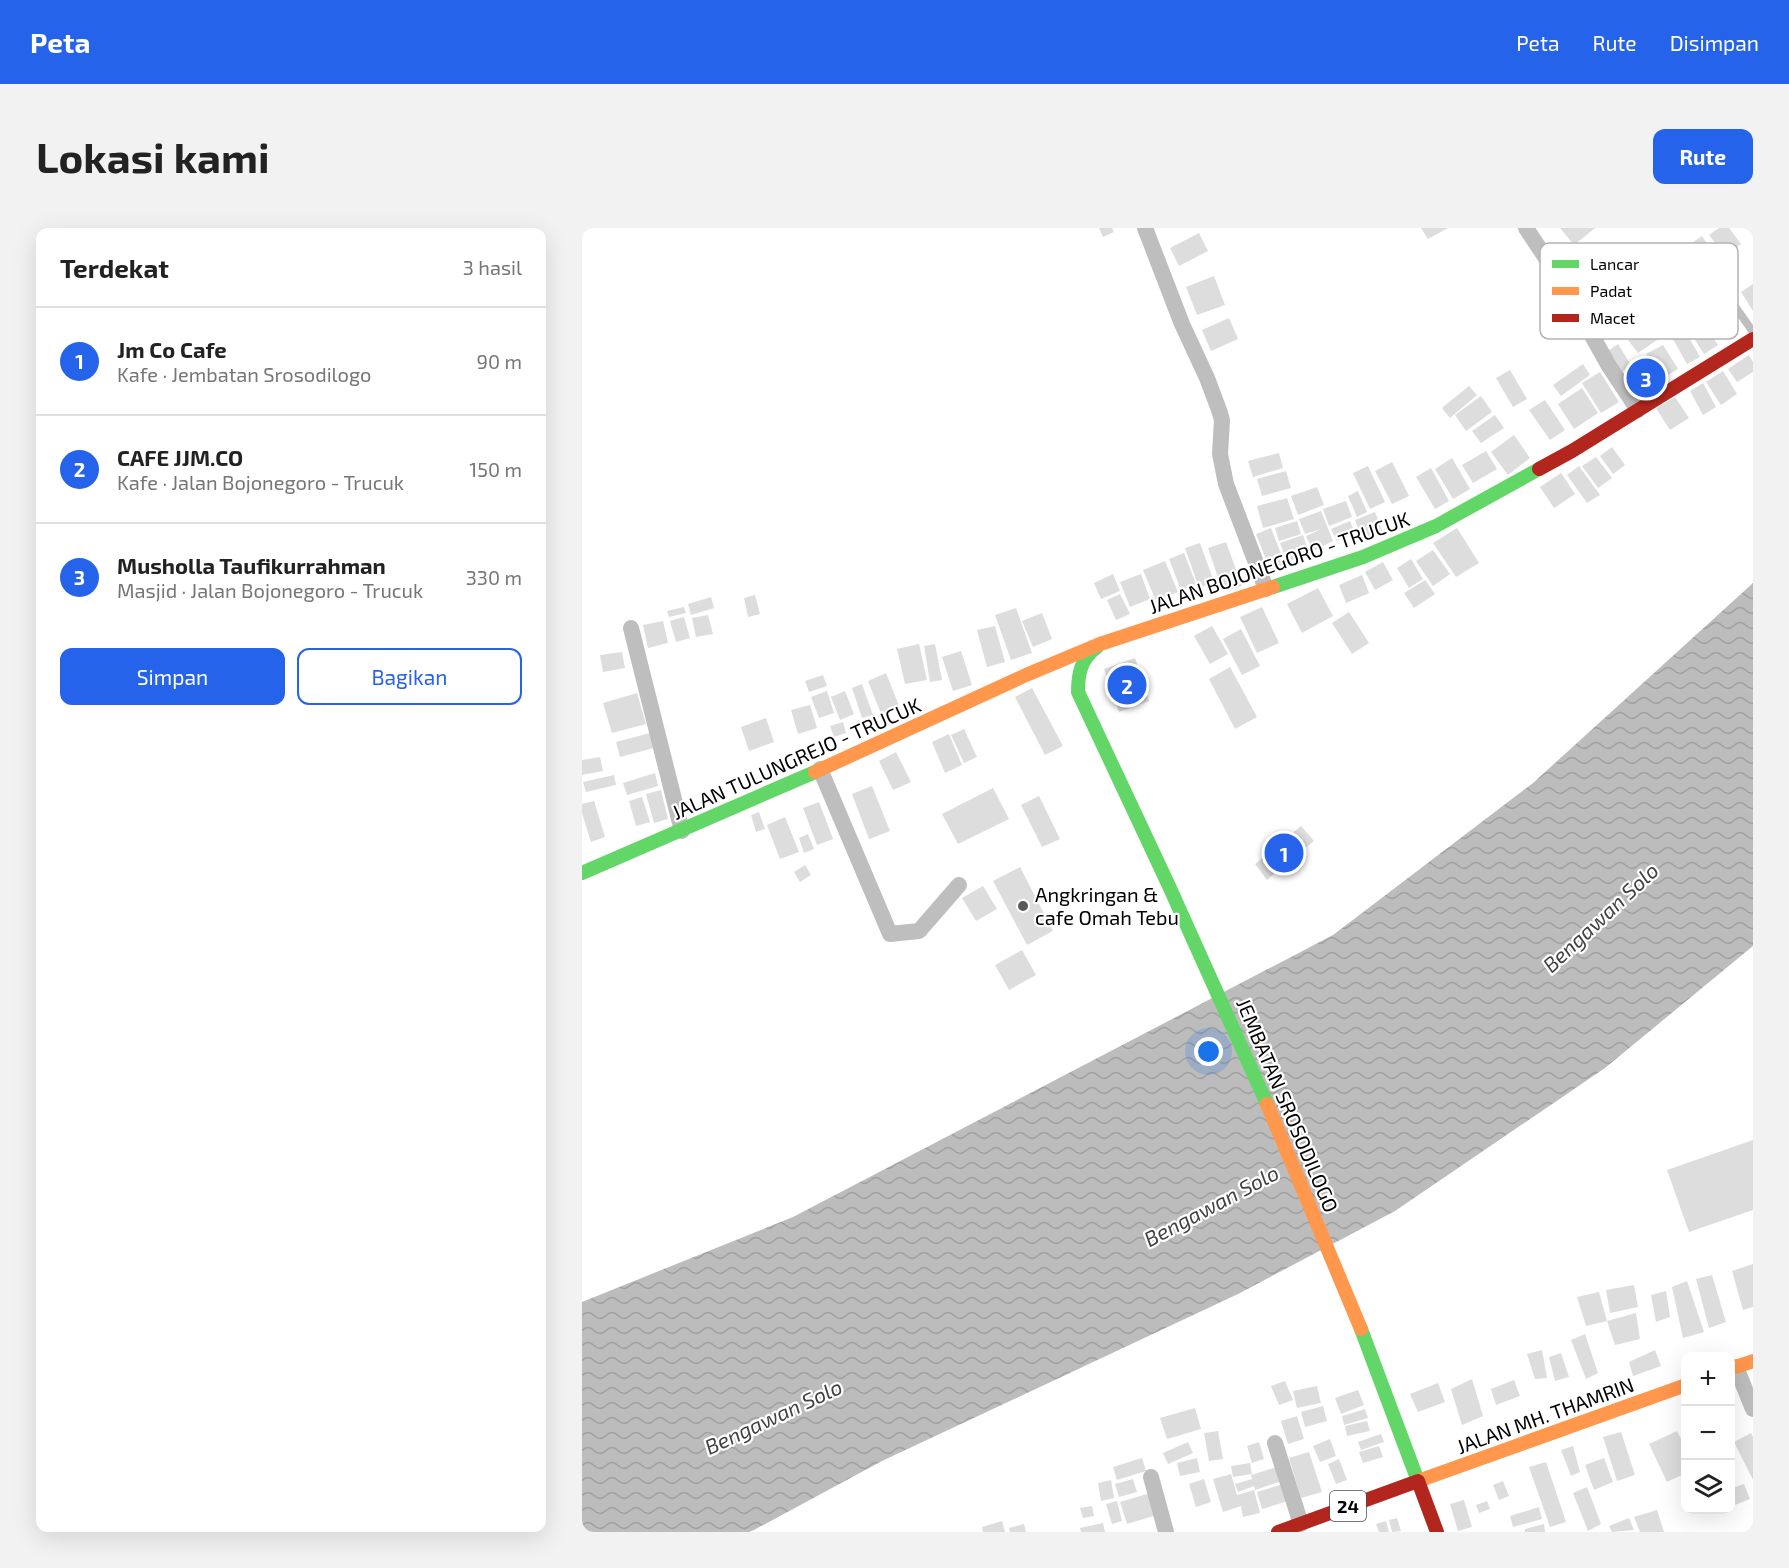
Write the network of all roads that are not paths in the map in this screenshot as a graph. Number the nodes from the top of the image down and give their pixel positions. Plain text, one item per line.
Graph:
1 (1145, 228) edge
2 (1526, 228) edge
3 (1540, 249) edge
4 (1738, 311) edge
5 (1753, 332) edge
6 (1594, 339) edge
7 (1753, 339) edge
8 (1638, 410) junction
9 (1266, 589) junction
10 (631, 628) dead end
11 (1100, 644) junction
12 (1026, 675) junction
13 (1078, 692) junction
14 (820, 769) junction
15 (682, 831) junction
16 (582, 873) edge
17 (959, 885) dead end
18 (1753, 1361) edge
19 (1735, 1367) edge
20 (1735, 1372) edge
21 (1681, 1387) edge
22 (1753, 1409) edge
23 (1275, 1443) dead end
24 (1150, 1477) dead end
25 (1418, 1480) junction
26 (1301, 1524) junction
27 (1166, 1532) edge
28 (1278, 1532) edge
29 (1437, 1532) edge

1 - 9 street
2 - 3 street
4 - 5 lane
6 - 8 street
7 - 8 main road, JALAN BOJONEGORO - TRUCUK
8 - 9 main road, JALAN BOJONEGORO - TRUCUK
9 - 11 main road, JALAN BOJONEGORO - TRUCUK
10 - 15 street
11 - 12 main road, JALAN BOJONEGORO - TRUCUK
11 - 13 main road
12 - 13 main road
12 - 14 main road, JALAN TULUNGREJO - TRUCUK
13 - 25 main road, JEMBATAN SROSODILOGO
14 - 15 main road, JALAN TULUNGREJO - TRUCUK
14 - 17 street
15 - 16 main road, JALAN TULUNGREJO - TRUCUK
18 - 19 main road
20 - 22 street
21 - 25 main road, JALAN MH. THAMRIN
23 - 26 street
24 - 27 street
25 - 26 main road, 24
25 - 29 main road, JEMBATAN SROSODILOGO
26 - 28 main road, 24

